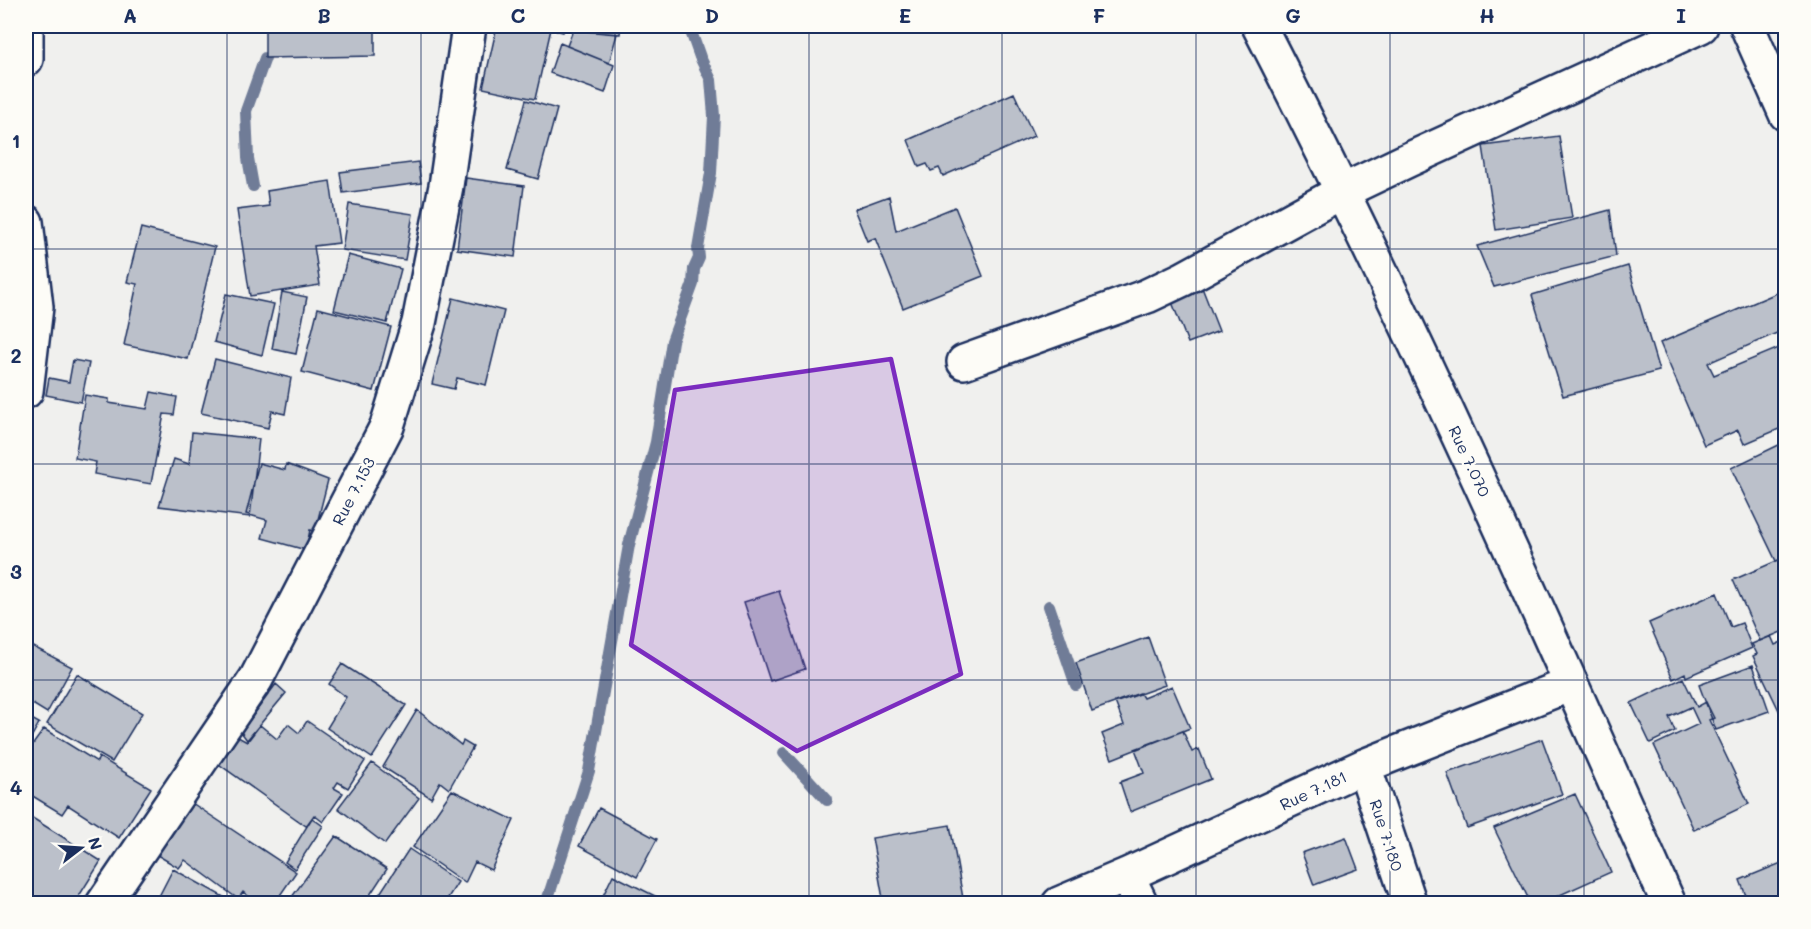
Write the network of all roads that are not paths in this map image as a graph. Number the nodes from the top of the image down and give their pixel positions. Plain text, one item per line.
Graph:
1 (26, 26) edge
2 (469, 26) edge
3 (1259, 26) edge
4 (1701, 26) edge
5 (1747, 26) edge
6 (26, 58) edge
7 (1785, 114) edge
8 (1343, 191) junction
9 (26, 222) edge
10 (964, 362) dead end
11 (26, 391) edge
12 (1571, 684) junction
13 (1364, 766) junction
14 (1134, 889) edge
15 (103, 903) edge
16 (1059, 903) edge
17 (1410, 903) edge
18 (1669, 903) edge

1 - 6 street
2 - 15 street, Rue 7.153
3 - 8 street, Rue 7.070
4 - 8 street
5 - 7 street
8 - 10 street
8 - 12 street, Rue 7.070
9 - 11 street
12 - 13 street, Rue 7.181
12 - 18 street, Rue 7.070
13 - 14 street, Rue 7.181
13 - 17 street, Rue 7.180
14 - 16 street, Rue 7.181

